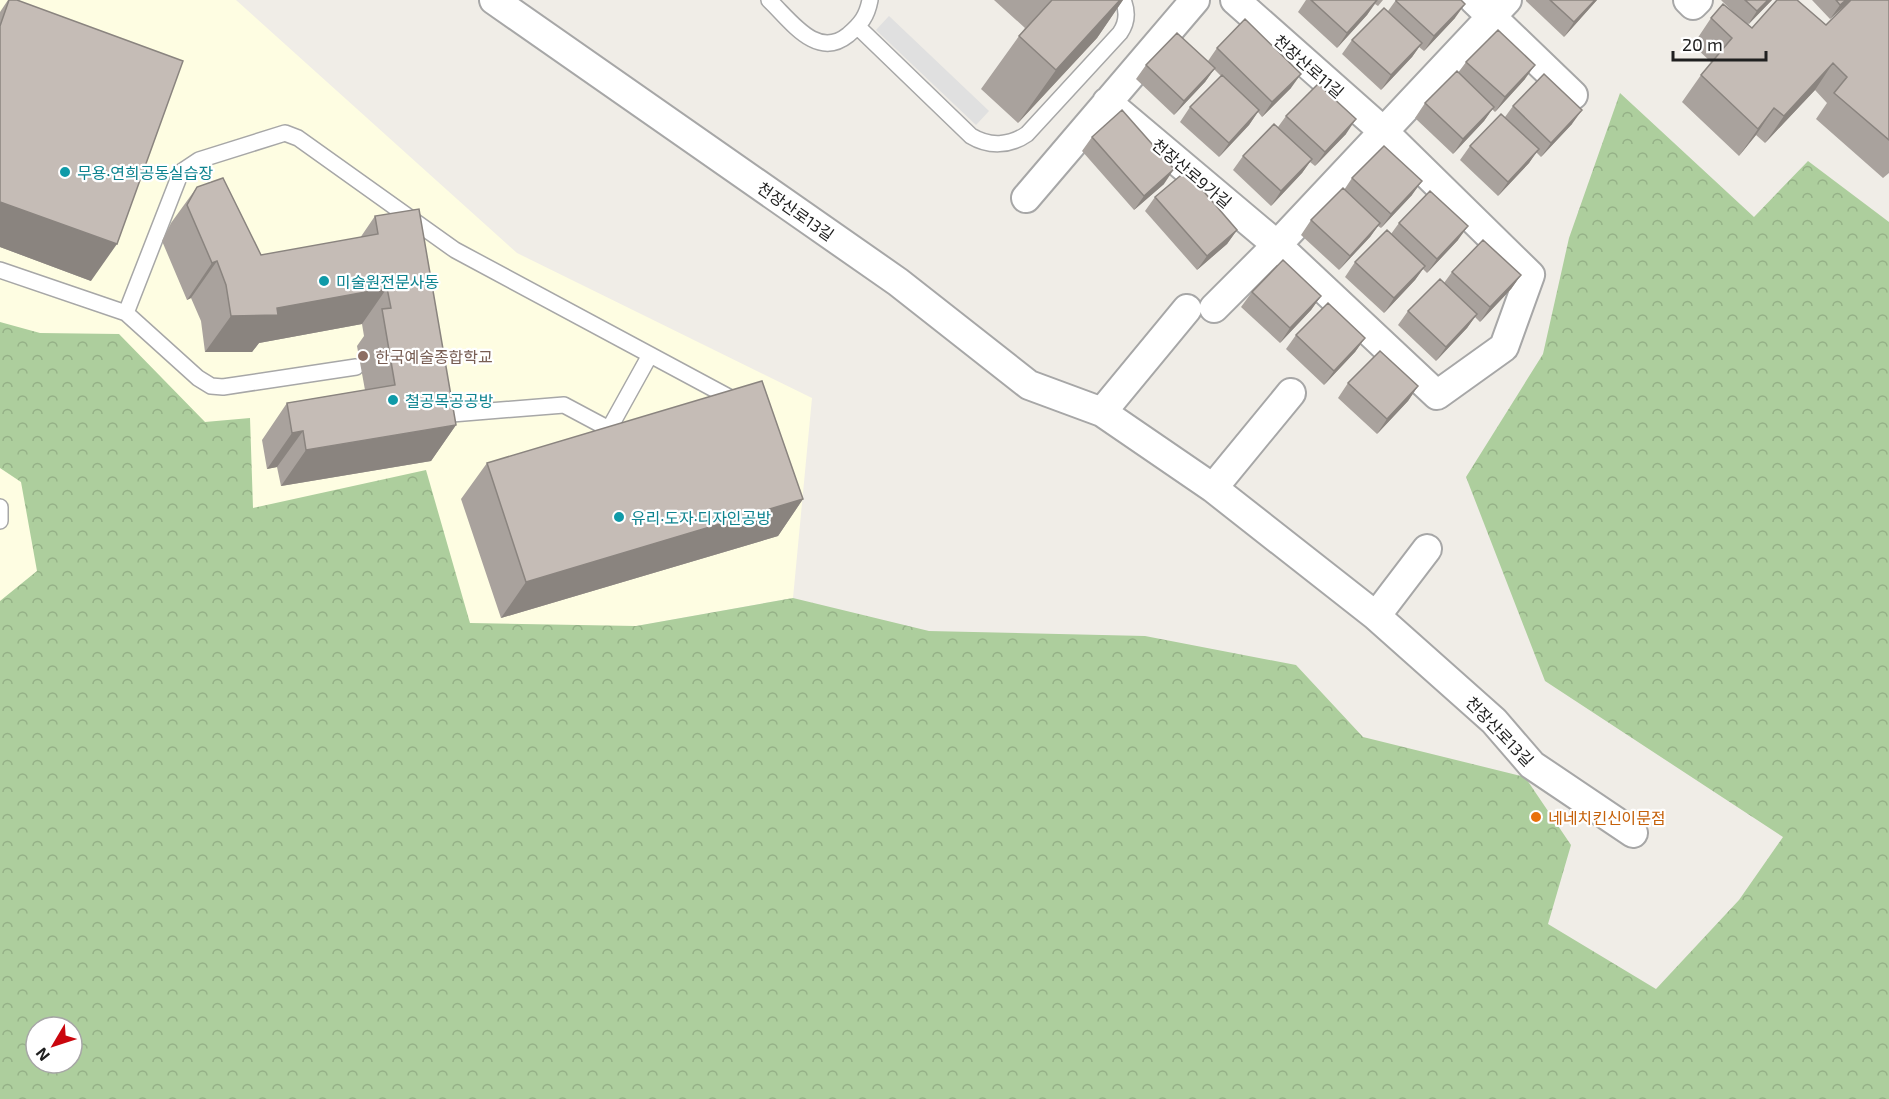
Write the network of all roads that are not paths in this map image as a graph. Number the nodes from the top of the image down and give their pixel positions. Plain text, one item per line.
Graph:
1 (494, 0) edge
2 (769, 0) edge
3 (870, 0) edge
4 (1123, 0) edge
5 (1195, 0) edge
6 (1252, 5) edge
7 (1491, 6) edge
8 (858, 27) junction
9 (1573, 95) dead end
10 (1107, 102) junction
11 (1383, 131) junction
12 (1026, 198) dead end
13 (1277, 245) junction
14 (0, 270) edge
15 (126, 313) junction
16 (650, 355) junction
17 (356, 367) dead end
18 (1292, 393) dead end
19 (752, 410) edge
20 (1101, 412) junction
21 (452, 414) edge
22 (609, 429) junction
23 (579, 446) edge
24 (1213, 488) junction
25 (0, 507) edge
26 (0, 521) edge
27 (1426, 549) dead end
28 (1376, 616) junction
29 (1633, 833) dead end

1 - 20 street, 천장산로13길
2 - 8 lane
3 - 8 lane
4 - 8 lane
5 - 10 street
6 - 11 street, 천장산로11길
7 - 9 street
7 - 11 street
10 - 12 street
10 - 13 street, 천장산로9가길
11 - 13 street
11 - 13 street, 천장산로9가길
13 - 20 street
14 - 15 lane
15 - 16 lane
15 - 17 lane
16 - 19 lane
16 - 22 lane
18 - 24 street
20 - 24 street, 천장산로13길
21 - 22 lane
22 - 23 lane
24 - 28 street, 천장산로13길
25 - 26 lane
27 - 28 street
28 - 29 street, 천장산로13길

